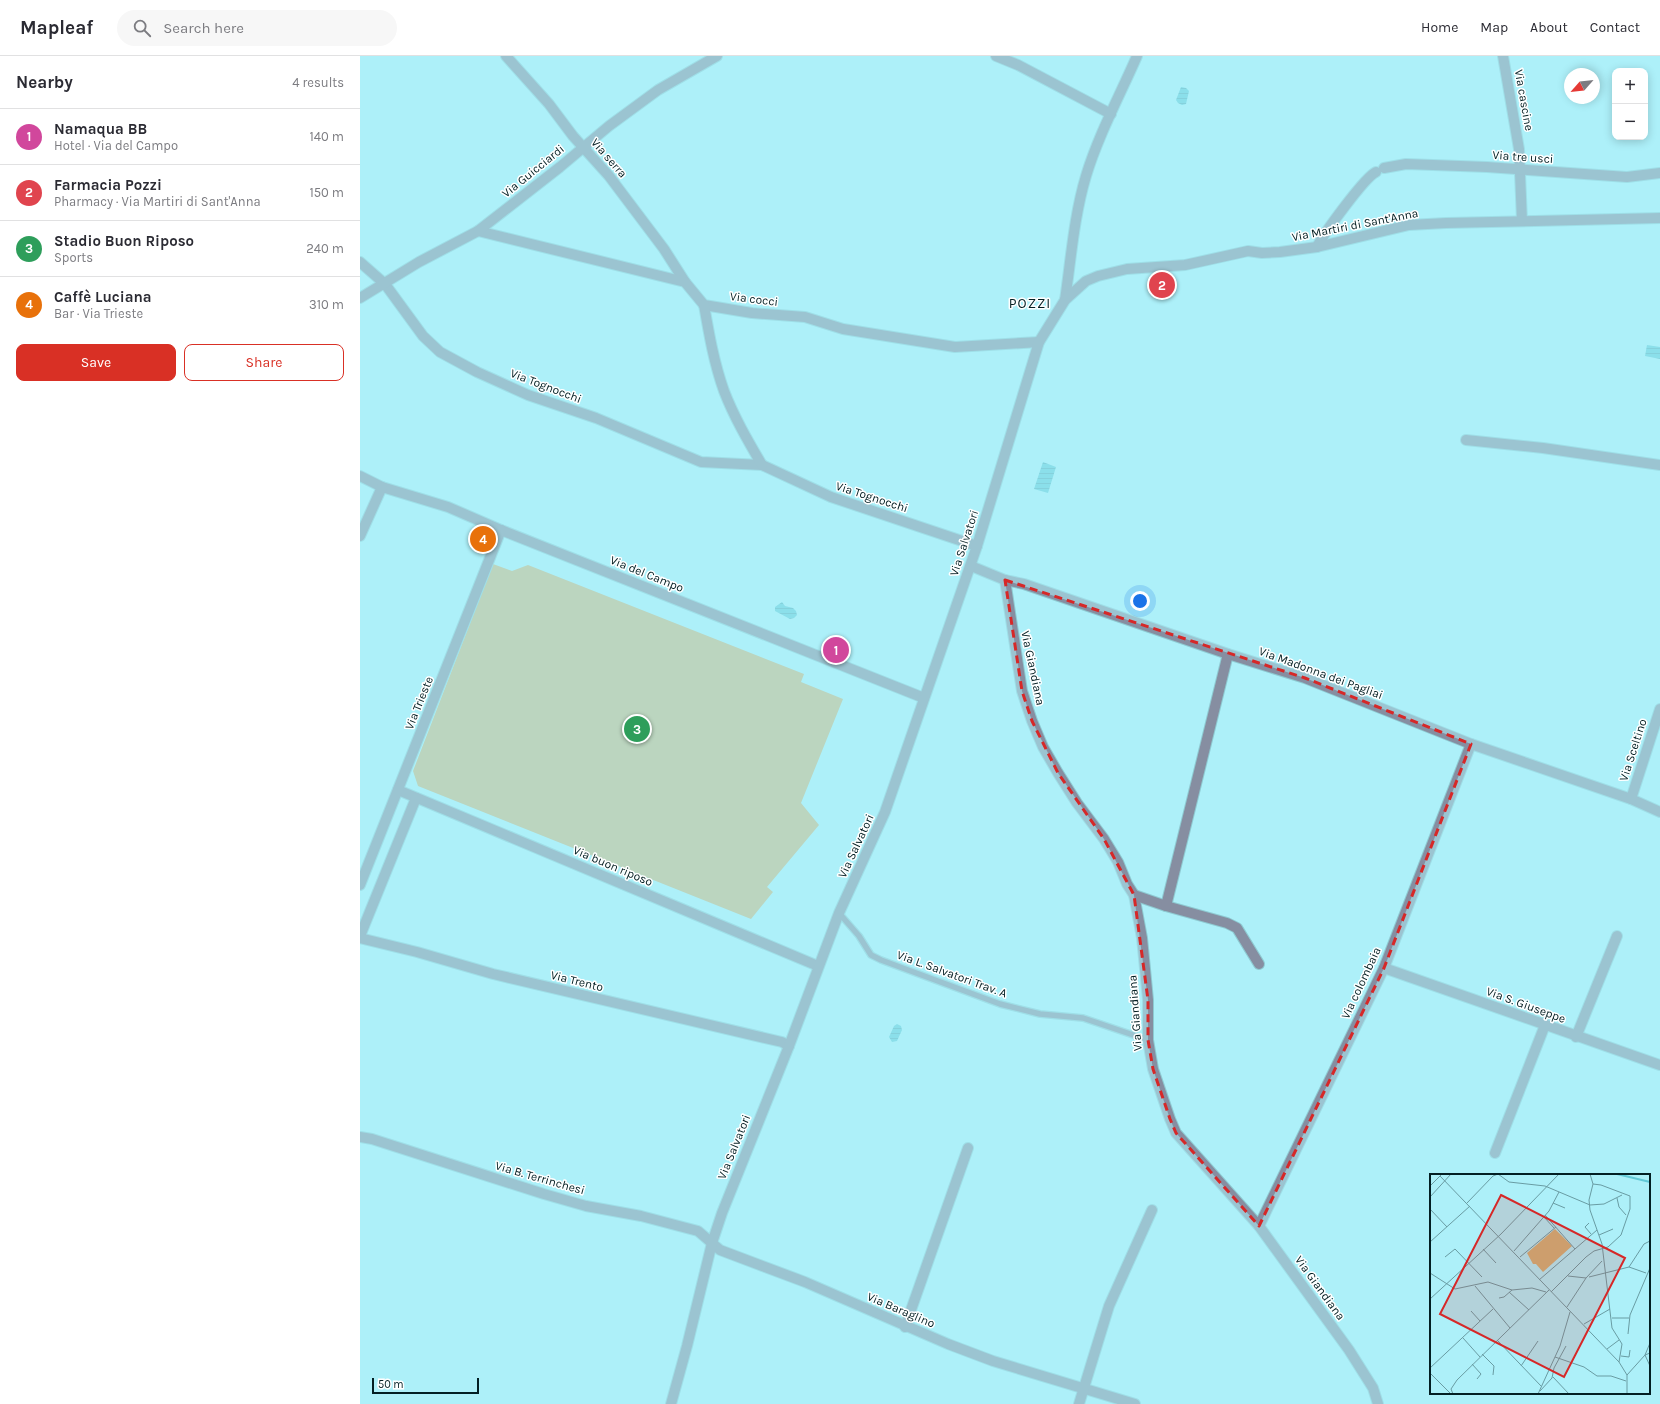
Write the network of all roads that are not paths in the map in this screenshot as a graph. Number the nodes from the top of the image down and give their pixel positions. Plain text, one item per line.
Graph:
1 (506, 56) edge
2 (717, 56) edge
3 (996, 56) edge
4 (1137, 56) edge
5 (1503, 56) edge
6 (1111, 114) junction
7 (583, 148) junction
8 (1520, 170) junction
9 (1660, 173) edge
10 (1660, 218) edge
11 (1522, 221) junction
12 (478, 231) junction
13 (1317, 246) junction
14 (360, 262) edge
15 (685, 282) junction
16 (385, 284) junction
17 (360, 298) edge
18 (1065, 300) junction
19 (704, 304) junction
20 (1039, 342) junction
21 (1466, 440) dead end
22 (762, 465) junction
23 (1660, 465) edge
24 (360, 476) edge
25 (382, 487) junction
26 (501, 530) junction
27 (360, 536) edge
28 (977, 546) junction
29 (970, 566) junction
30 (1005, 580) junction
31 (1228, 654) junction
32 (924, 698) junction
33 (1660, 708) edge
34 (1471, 744) junction
35 (398, 790) junction
36 (416, 798) junction
37 (1631, 799) junction
38 (1660, 812) edge
39 (360, 885) edge
40 (1134, 895) junction
41 (1166, 906) junction
42 (839, 912) junction
43 (1617, 936) dead end
44 (360, 937) edge
45 (1259, 964) dead end
46 (818, 966) junction
47 (1384, 968) junction
48 (1545, 1024) junction
49 (1576, 1037) junction
50 (1148, 1040) junction
51 (789, 1046) junction
52 (1660, 1065) edge
53 (360, 1137) edge
54 (968, 1148) dead end
55 (1495, 1153) dead end
56 (1152, 1210) dead end
57 (1259, 1226) junction
58 (712, 1243) junction
59 (905, 1327) junction
60 (1084, 1388) junction
61 (671, 1404) edge
62 (1079, 1404) edge
63 (1135, 1404) edge
64 (1378, 1404) edge

1 - 7 street, Via serra
2 - 7 street, Via Guicciardi
3 - 6 street
4 - 6 street
5 - 8 street, Via cascine
6 - 18 street
7 - 12 street, Via Guicciardi
7 - 15 street, Via serra
8 - 9 street, Via tre usci
8 - 11 street, Via cascine
8 - 13 street, Via tre usci
10 - 11 street, Via Martiri di Sant'Anna
11 - 13 street, Via Martiri di Sant'Anna
12 - 15 street
12 - 16 street, Via Guicciardi
13 - 18 street, Via Martiri di Sant'Anna
14 - 16 street, Via Tognocchi
15 - 19 street
16 - 17 street, Via Guicciardi
16 - 22 street, Via Tognocchi
18 - 20 street, Via Salvatori
19 - 20 street, Via cocci
19 - 22 street
20 - 28 street, Via Salvatori
21 - 23 street
22 - 28 street, Via Tognocchi
24 - 25 street, Via del Campo
25 - 26 street, Via del Campo
25 - 27 street
26 - 32 street, Via del Campo
26 - 35 street, Via Trieste
28 - 29 street, Via Salvatori
29 - 30 street, Via Madonna dei Pagliai
29 - 32 street, Via Salvatori
30 - 31 street, Via Madonna dei Pagliai
30 - 40 street, Via Giandiana
31 - 34 street, Via Madonna dei Pagliai
31 - 41 street
32 - 42 street, Via Salvatori
33 - 37 street, Via Sceltino
34 - 37 street, Via Madonna dei Pagliai
34 - 47 street, Via colombaia
35 - 36 street, Via buon riposo
35 - 39 street, Via Trieste
36 - 44 street
36 - 46 street, Via buon riposo
37 - 38 street, Via Madonna dei Pagliai
40 - 41 street
40 - 50 street, Via Giandiana
41 - 45 street
42 - 46 street, Via Salvatori
42 - 50 lane, Via L. Salvatori Trav. A
43 - 49 street
44 - 51 street, Via Trento
46 - 51 street, Via Salvatori
47 - 48 street, Via S. Giuseppe
47 - 57 street, Via colombaia
48 - 49 street, Via S. Giuseppe
48 - 55 street
49 - 52 street, Via S. Giuseppe
50 - 57 street, Via Giandiana
51 - 58 street, Via Salvatori
53 - 58 street, Via B. Terrinchesi
54 - 59 street
56 - 60 street
57 - 64 street, Via Giandiana
58 - 59 street, Via Baraglino
58 - 61 street, Via Salvatori
59 - 60 street, Via Baraglino
60 - 62 street
60 - 63 street, Via Baraglino

